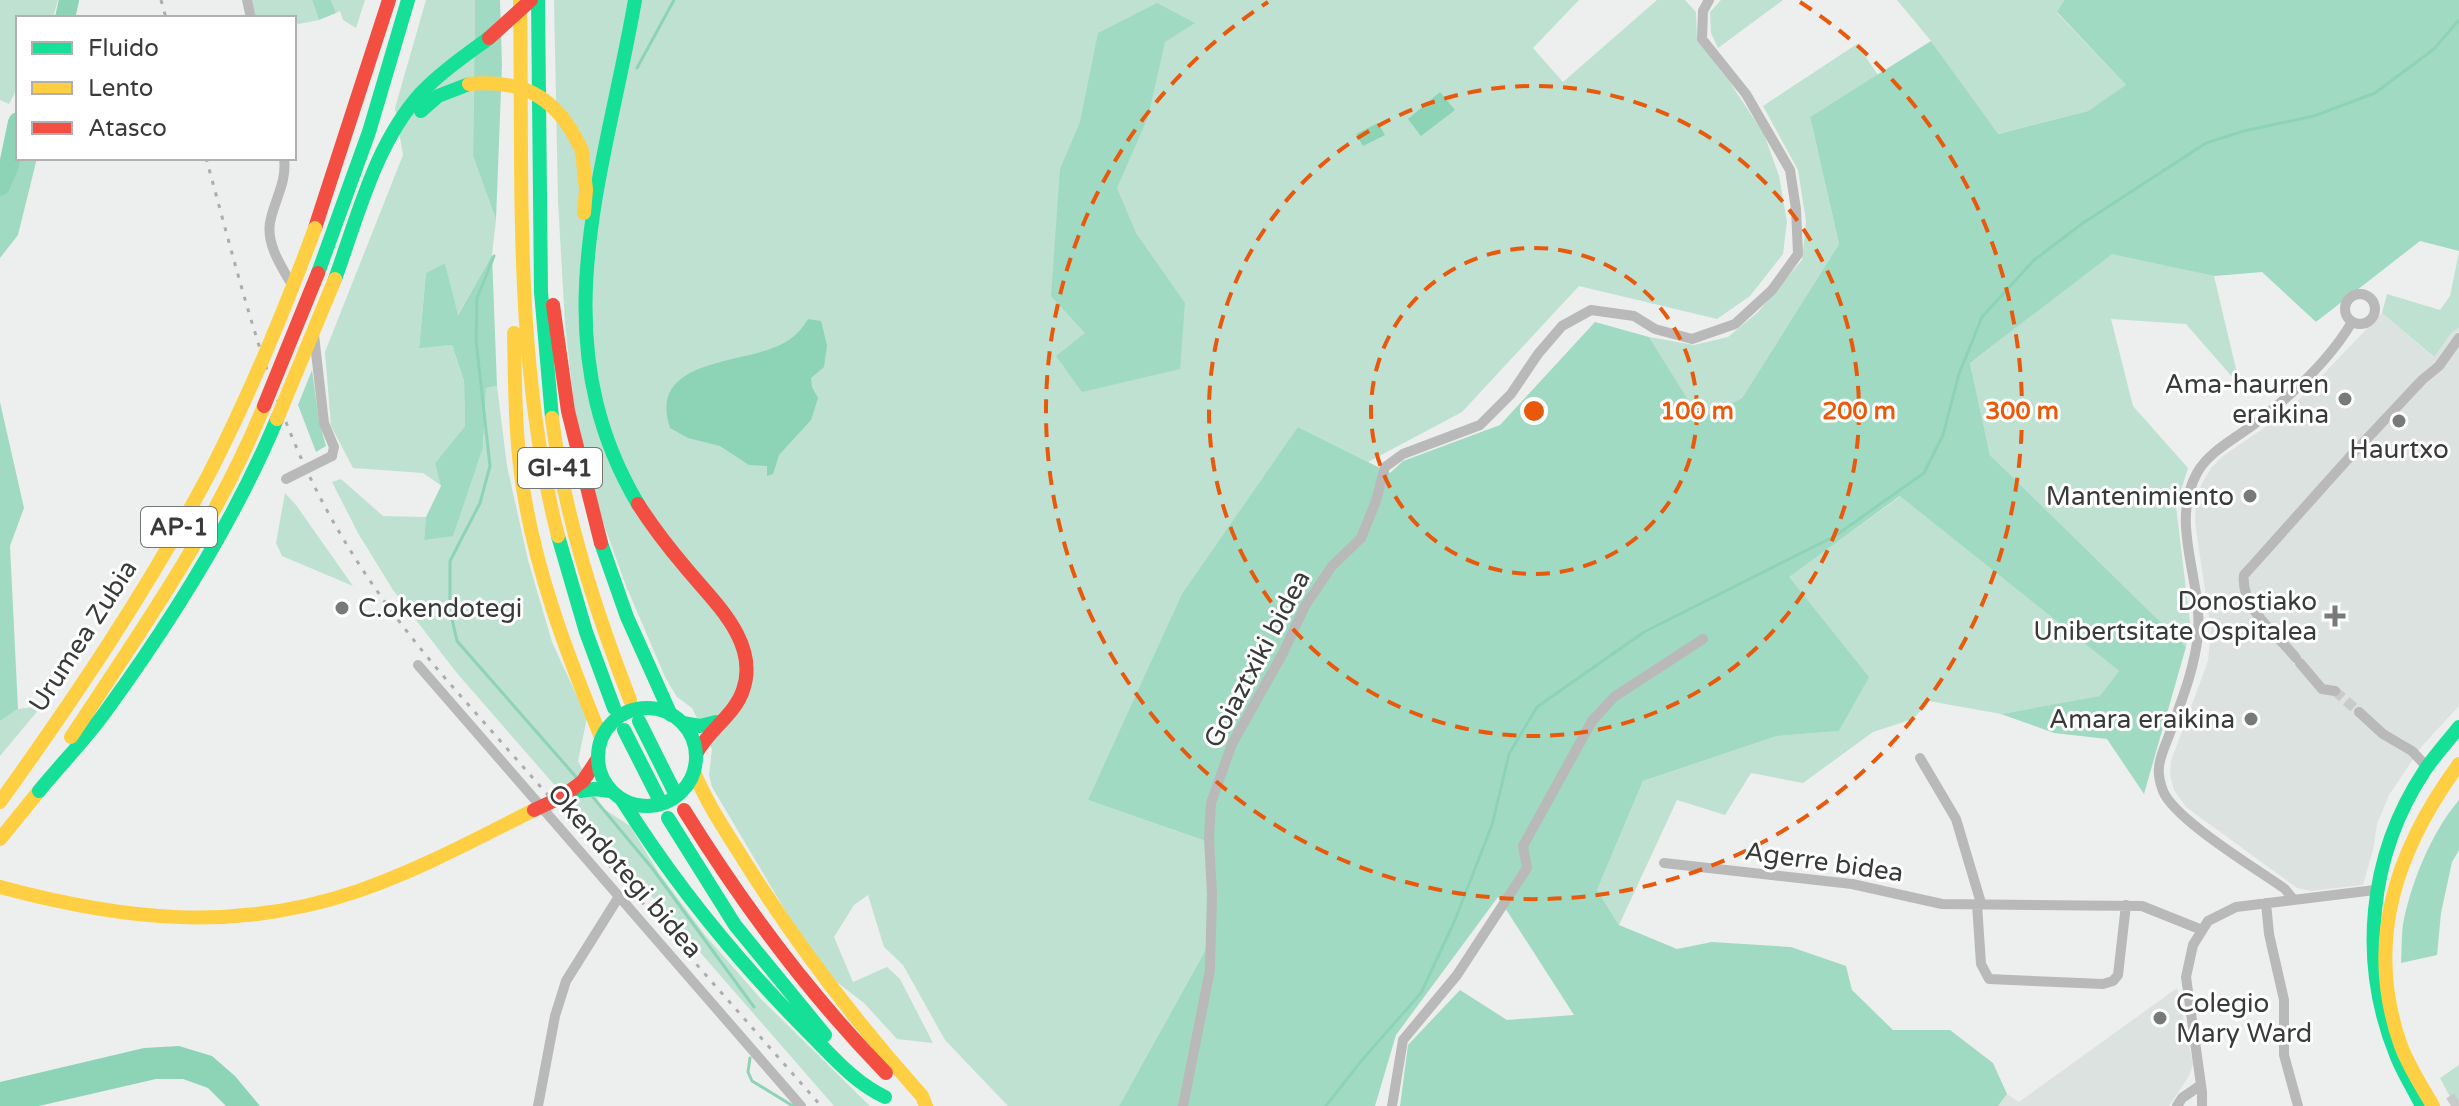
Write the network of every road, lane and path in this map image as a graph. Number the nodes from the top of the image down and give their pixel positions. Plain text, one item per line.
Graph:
1 (408, 0) edge
2 (520, 0) edge
3 (531, 0) edge
4 (538, 0) edge
5 (635, 0) edge
6 (1709, 0) edge
7 (387, 4) edge
8 (284, 160) edge
9 (540, 226) junction
10 (348, 242) junction
11 (522, 251) junction
12 (587, 251) junction
13 (2352, 322) dead end
14 (2459, 338) edge
15 (286, 479) dead end
16 (1703, 639) dead end
17 (418, 665) dead end
18 (2335, 691) tunnel mouth
19 (630, 700) dead end
20 (614, 708) dead end
21 (2359, 712) tunnel mouth
22 (677, 719) junction
23 (639, 721) dead end
24 (716, 722) junction
25 (2459, 727) edge
26 (624, 730) dead end
27 (601, 737) junction
28 (696, 754) junction
29 (1920, 758) dead end
30 (597, 760) junction
31 (2459, 764) edge
32 (2426, 766) junction
33 (694, 772) junction
34 (39, 791) junction
35 (674, 791) dead end
36 (616, 796) junction
37 (2438, 796) junction
38 (562, 797) junction
39 (658, 797) dead end
40 (0, 802) edge
41 (684, 810) dead end
42 (668, 818) dead end
43 (2391, 832) junction
44 (0, 839) edge
45 (2406, 854) junction
46 (1664, 863) dead end
47 (2398, 872) junction
48 (6, 888) edge
49 (2375, 890) junction
50 (618, 898) junction
51 (2293, 899) junction
52 (2266, 903) junction
53 (1979, 904) junction
54 (2126, 905) junction
55 (2202, 930) junction
56 (2385, 952) junction
57 (2201, 1085) junction
58 (889, 1101) edge
59 (538, 1106) edge
60 (801, 1106) edge
61 (923, 1106) edge
62 (1183, 1106) edge
63 (1392, 1106) edge
64 (2177, 1106) edge
65 (2202, 1106) edge
66 (2298, 1106) edge
67 (2422, 1106) edge
68 (2433, 1106) edge

1 - 34 main road, Urumea Zubia / AP-1, bridge
2 - 11 main road
3 - 10 main road, bridge
4 - 9 main road
5 - 12 main road
6 - 62 street, Goiaztxiki bidea
7 - 40 main road, Urumea Zubia / AP-1, bridge
8 - 15 street, bridge
9 - 19 main road, GI-41
9 - 22 main road
10 - 12 main road, bridge
10 - 34 main road, bridge
11 - 20 main road, GI-41
11 - 27 main road
12 - 24 main road
13 - 51 street
14 - 18 street
16 - 63 street
17 - 50 street, Okendotegi bidea
21 - 32 street
22 - 24 main road
22 - 27 main road, bridge
22 - 28 main road, bridge
23 - 35 main road
24 - 28 main road
25 - 32 main road
26 - 39 main road
27 - 30 main road, bridge
28 - 33 main road, bridge
29 - 53 street
30 - 36 main road, bridge
30 - 38 main road
31 - 37 main road
32 - 37 main road
32 - 43 main road
33 - 36 main road, bridge
33 - 61 main road
34 - 44 main road, Urumea Zubia / AP-1
36 - 38 main road
36 - 58 main road
37 - 45 main road
38 - 48 main road, bridge
41 - 61 main road
42 - 58 main road
43 - 45 main road
43 - 49 main road
45 - 47 main road
46 - 53 street, Agerre bidea
47 - 49 main road
47 - 56 main road
49 - 51 street
49 - 56 main road
49 - 67 main road
50 - 59 street
50 - 60 street, Okendotegi bidea
51 - 52 street
52 - 55 street
52 - 66 street
53 - 54 street, Agerre bidea
53 - 54 street
54 - 55 street, Agerre bidea
55 - 57 street
56 - 68 main road
57 - 64 street
57 - 65 street

